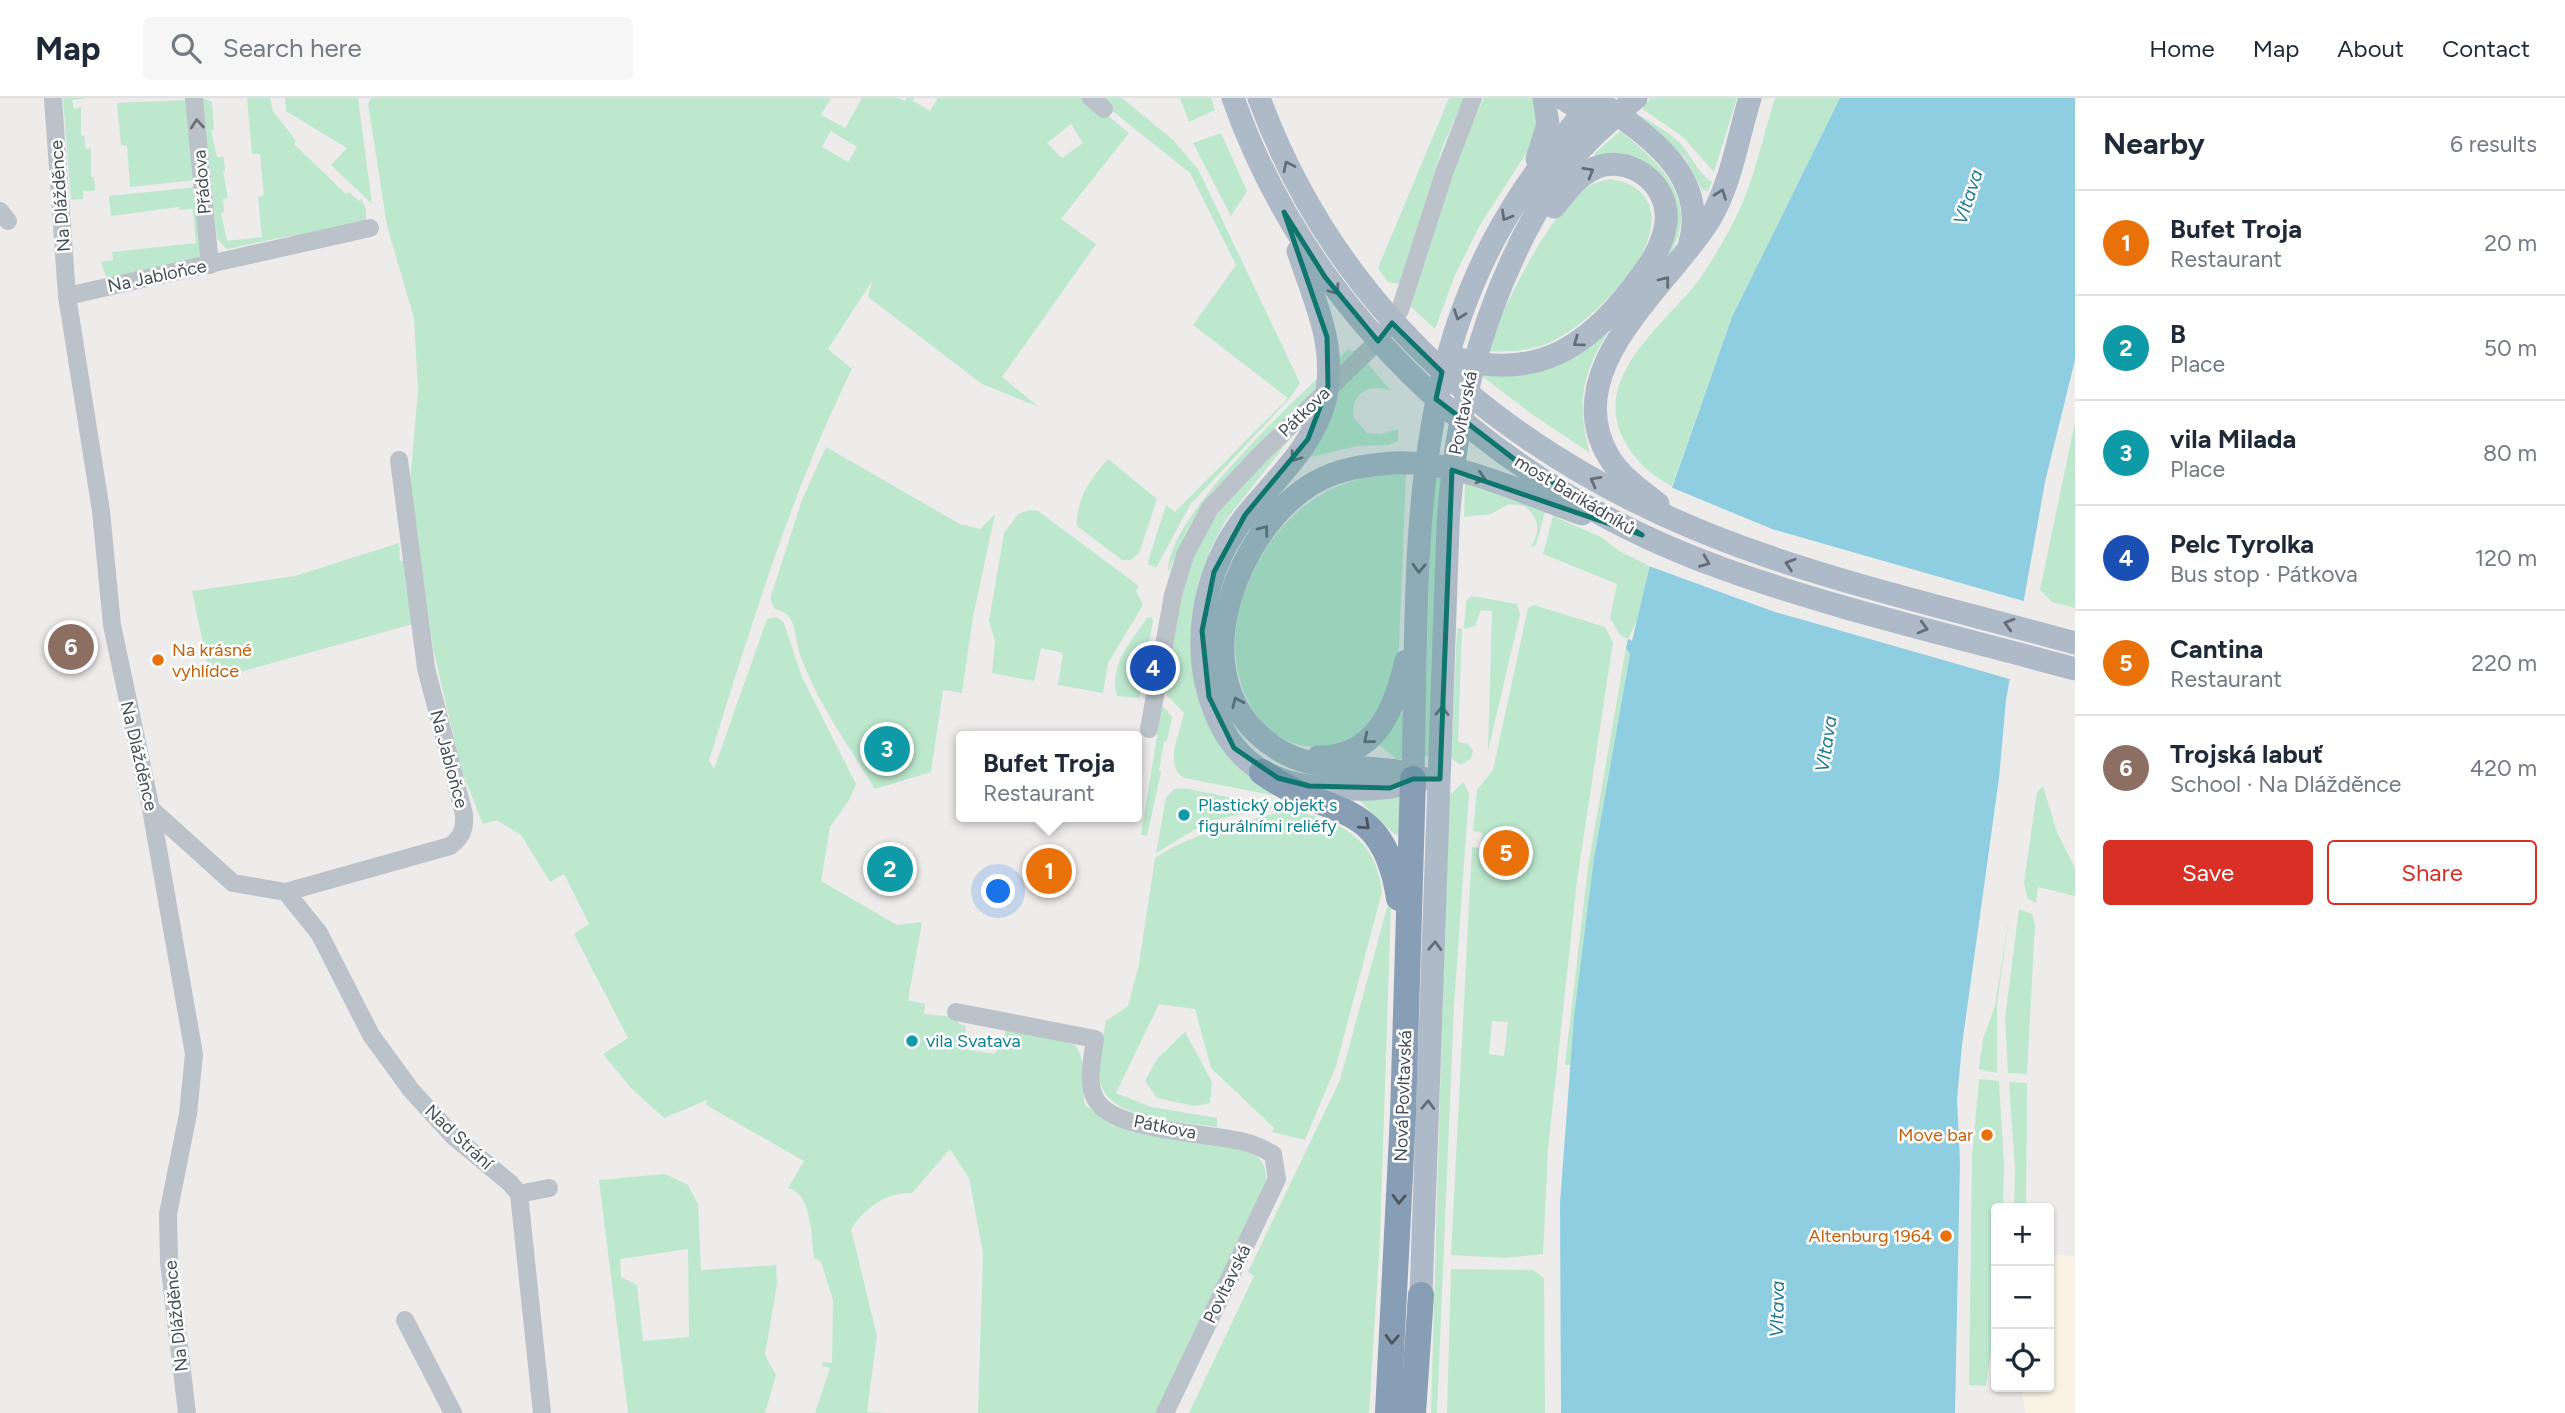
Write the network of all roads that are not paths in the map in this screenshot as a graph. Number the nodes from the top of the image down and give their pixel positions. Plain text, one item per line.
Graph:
1 (53, 98) edge
2 (194, 98) edge
3 (1259, 98) edge
4 (1473, 98) edge
5 (1544, 98) edge
6 (1562, 98) edge
7 (1636, 98) edge
8 (1750, 98) edge
9 (1233, 100) edge
10 (1592, 102) edge
11 (1618, 115) junction
12 (1528, 181) junction
13 (1284, 212) junction
14 (370, 228) dead end
15 (1525, 238) junction
16 (1686, 253) junction
17 (210, 265) junction
18 (67, 296) junction
19 (1635, 301) junction
20 (1390, 321) junction
21 (399, 460) dead end
22 (1676, 520) junction
23 (1643, 535) junction
24 (1221, 586) junction
25 (1417, 610) junction
26 (2075, 643) edge
27 (2075, 669) edge
28 (1149, 729) dead end
29 (1282, 751) junction
30 (1262, 772) junction
31 (1413, 779) junction
32 (1440, 779) junction
33 (151, 808) junction
34 (286, 892) junction
35 (1408, 959) junction
36 (956, 1013) dead end
37 (1273, 1154) joint
38 (550, 1188) dead end
39 (519, 1194) junction
40 (1421, 1295) joint
41 (405, 1320) dead end
42 (187, 1413) edge
43 (453, 1413) edge
44 (542, 1413) edge
45 (1165, 1413) edge
46 (1388, 1413) edge
47 (1413, 1413) edge

1 - 18 street, Na Dlážděnce
17 -> 2 street, Přádova
20 -> 3 main road, most Barikádníků
4 - 28 street, Pátkova
5 - 12 main road
6 - 10 main road
7 - 11 main road, Povltavská
16 -> 8 main road
9 - 13 main road, most Barikádníků
10 - 11 main road
10 - 12 main road, Povltavská
11 - 15 main road, Povltavská
11 - 16 main road
12 -> 25 main road, Povltavská
13 -> 23 main road, most Barikádníků
13 -> 24 main road
14 - 17 street, Na Jabloňce
15 -> 19 main road
32 -> 15 main road, Povltavská
19 -> 16 main road
17 - 18 street, Na Jabloňce
18 - 33 street, Na Dlážděnce
19 -> 20 main road
19 - 22 main road
22 -> 20 main road, most Barikádníků
21 - 34 street, Na Jabloňce
26 -> 22 main road, most Barikádníků
24 -> 23 main road
23 -> 27 main road, most Barikádníků
29 -> 24 main road
24 - 30 main road
25 -> 29 main road
25 - 31 main road, Povltavská
29 - 31 main road
30 - 31 main road
30 -> 35 highway
31 - 32 main road
31 - 35 highway, Nová Povltavská
40 -> 32 main road, Nová Povltavská
33 - 34 street, Na Jabloňce
33 - 42 street, Na Dlážděnce
34 - 39 street, Nad Strání
35 -> 46 highway, Nová Povltavská
36 - 37 street, Pátkova
37 - 45 street, Povltavská
38 - 39 street
39 - 44 street
40 - 47 highway, Nová Povltavská
41 - 43 street

